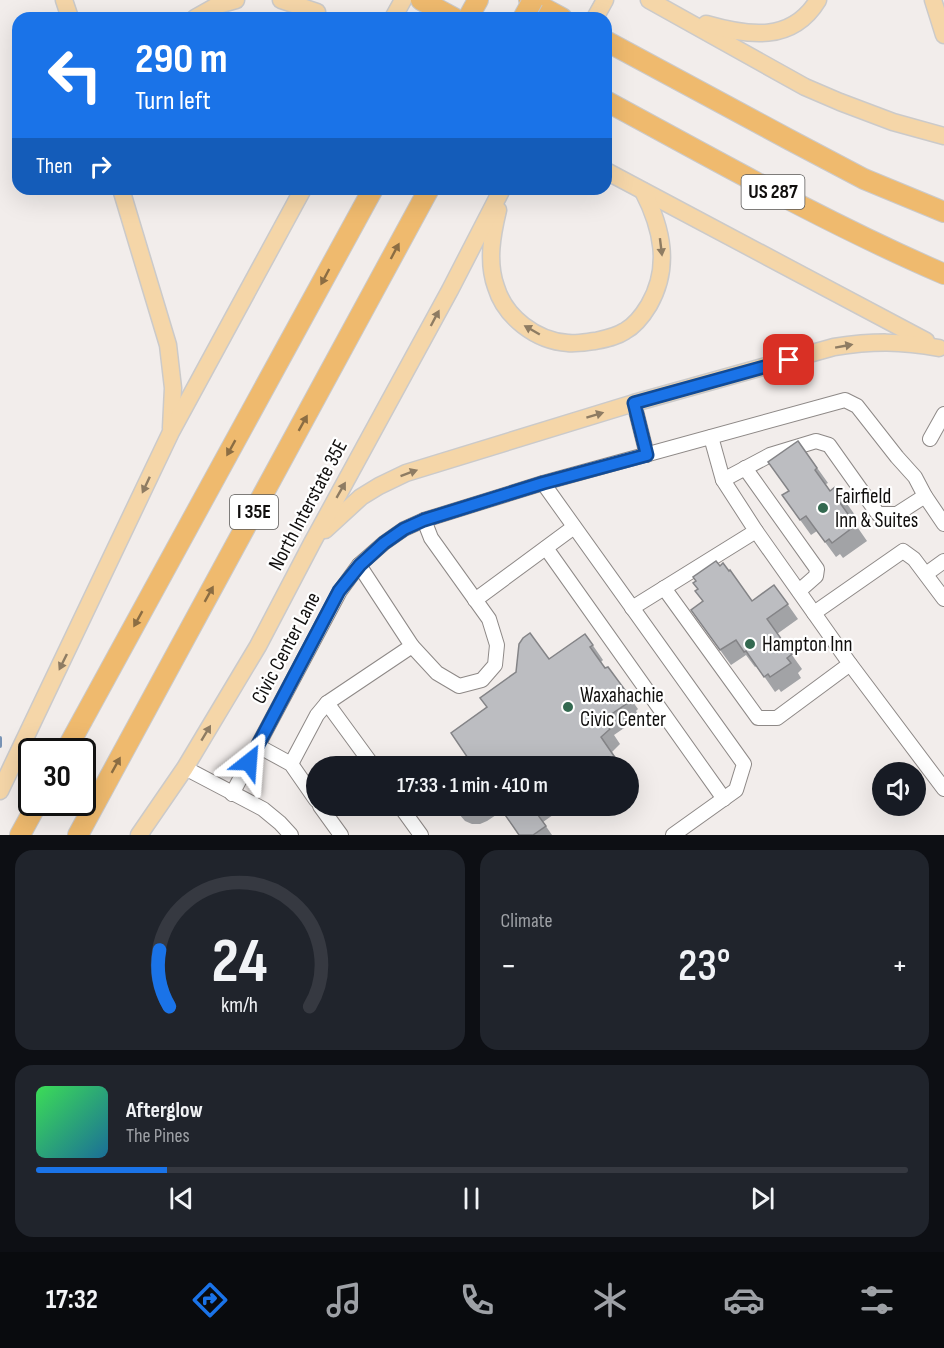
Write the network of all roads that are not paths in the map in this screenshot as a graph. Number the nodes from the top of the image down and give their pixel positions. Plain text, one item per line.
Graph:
1 (236, 0) edge
2 (281, 0) edge
3 (297, 0) edge
4 (421, 0) edge
5 (531, 0) edge
6 (650, 0) edge
7 (818, 0) edge
8 (933, 0) edge
9 (206, 12) edge
10 (314, 12) edge
11 (317, 12) edge
12 (443, 12) edge
13 (552, 12) edge
14 (682, 18) junction
15 (944, 35) edge
16 (612, 44) edge
17 (612, 104) edge
18 (944, 136) edge
19 (612, 174) edge
20 (643, 192) junction
21 (123, 195) edge
22 (300, 195) edge
23 (370, 195) edge
24 (426, 195) edge
25 (499, 195) edge
26 (501, 195) edge
27 (944, 212) edge
28 (944, 274) edge
29 (942, 349) edge
30 (634, 403) junction
31 (944, 414) edge
32 (171, 432) junction
33 (711, 437) junction
34 (930, 440) dead end
35 (647, 455) junction
36 (746, 468) junction
37 (723, 480) junction
38 (543, 483) junction
39 (925, 496) junction
40 (424, 520) junction
41 (944, 524) edge
42 (574, 527) junction
43 (756, 531) junction
44 (312, 543) junction
45 (546, 548) junction
46 (944, 561) edge
47 (360, 565) junction
48 (926, 574) junction
49 (664, 588) junction
50 (799, 591) junction
51 (944, 599) edge
52 (475, 600) junction
53 (632, 608) junction
54 (814, 613) junction
55 (412, 646) junction
56 (850, 664) junction
57 (327, 703) junction
58 (74, 738) edge
59 (258, 746) junction
60 (366, 756) edge
61 (291, 764) junction
62 (185, 768) junction
63 (306, 786) edge
64 (944, 789) edge
65 (0, 791) edge
66 (232, 794) junction
67 (724, 799) junction
68 (30, 816) edge
69 (327, 816) edge
70 (407, 816) edge
71 (20, 835) edge
72 (78, 835) edge
73 (139, 835) edge
74 (291, 835) edge
75 (341, 835) edge
76 (421, 835) edge
77 (674, 835) edge

1 - 9 main road
2 - 10 main road
3 - 11 main road
4 - 12 highway
5 - 13 highway
6 - 14 main road
7 - 14 main road
8 - 15 main road
14 - 18 main road
16 - 27 highway, US 287
17 - 28 highway, US 287
19 - 20 main road
20 -> 26 main road
20 - 29 main road
21 - 32 main road
22 - 32 main road
23 -> 58 highway, I 35E
72 -> 24 highway, I 35E
44 -> 25 main road, North Interstate 35E
30 -> 29 main road
30 - 35 street
44 -> 30 main road
31 - 34 street
32 -> 65 main road
33 - 35 street, Civic Center Lane
33 - 37 street
33 - 39 street, Civic Center Lane
35 - 38 street, Civic Center Lane
36 - 37 street
36 - 39 street
36 - 50 street
37 - 43 street
38 - 40 street, Civic Center Lane
38 - 42 street
39 - 41 street, Civic Center Lane
40 - 47 street, Civic Center Lane
40 - 52 street
42 - 45 street
42 - 53 street
43 - 49 street
43 - 50 street
62 -> 44 main road, North Interstate 35E
45 - 52 street
45 - 67 street
46 - 48 street
47 - 55 street
47 - 59 street, Civic Center Lane
48 - 51 street
48 - 54 street
49 - 53 street
49 - 56 street
50 - 54 street
52 - 55 street
53 - 67 street
54 - 56 street
55 - 57 street
56 - 64 street
57 - 60 street
57 - 61 street
59 - 61 street
59 - 66 street, Civic Center Lane
61 - 63 street
62 - 66 street
62 - 73 main road, North Interstate 35E
66 - 74 street
67 - 77 street
68 - 71 highway
69 - 75 street
70 - 76 street

